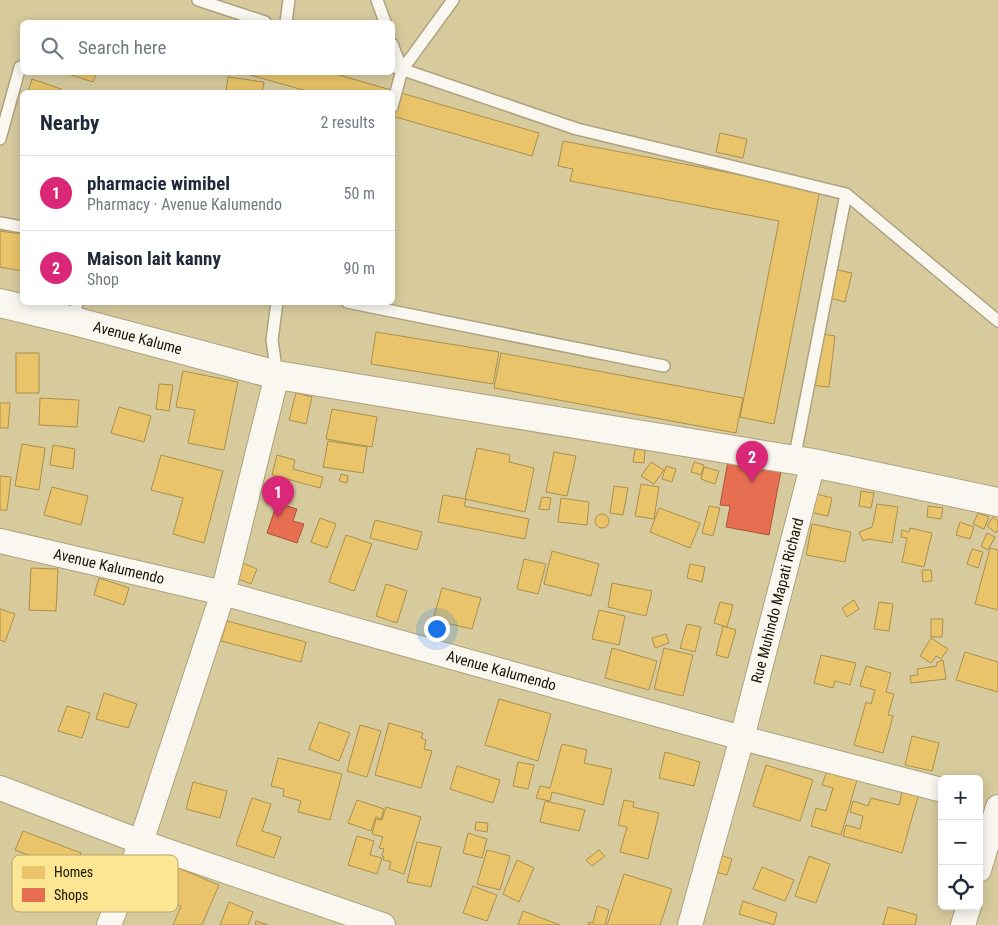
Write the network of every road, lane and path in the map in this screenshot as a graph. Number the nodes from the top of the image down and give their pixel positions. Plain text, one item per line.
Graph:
1 (198, 0) edge
2 (289, 0) edge
3 (377, 0) edge
4 (453, 0) edge
5 (259, 20) edge
6 (286, 20) edge
7 (384, 20) edge
8 (20, 67) dead end
9 (397, 68) edge
10 (394, 90) edge
11 (0, 138) edge
12 (846, 194) junction
13 (0, 223) edge
14 (20, 227) edge
15 (0, 303) edge
16 (277, 305) edge
17 (361, 305) edge
18 (75, 312) edge
19 (998, 322) edge
20 (664, 366) dead end
21 (277, 375) junction
22 (803, 462) junction
23 (998, 502) edge
24 (0, 541) edge
25 (224, 593) junction
26 (742, 738) junction
27 (0, 788) edge
28 (938, 789) edge
29 (983, 801) edge
30 (998, 806) edge
31 (141, 842) junction
32 (136, 855) edge
33 (980, 865) edge
34 (968, 910) edge
35 (114, 912) edge
36 (109, 925) edge
37 (383, 925) edge
38 (690, 925) edge
39 (963, 925) edge

1 - 5 lane
2 - 6 lane
3 - 7 lane
4 - 9 lane
8 - 11 lane
9 - 10 lane
9 - 12 lane
12 - 19 lane
12 - 22 lane
13 - 14 lane
15 - 18 street, Avenue Kalume
16 - 21 lane
17 - 20 lane
18 - 21 street, Avenue Kalume
21 - 22 street, Avenue Kalume
21 - 25 street
22 - 23 street, Avenue Kalume
22 - 26 street, Rue Muhindo Mapati Richard
24 - 25 street, Avenue Kalumendo
25 - 26 street, Avenue Kalumendo
25 - 31 street
26 - 28 street, Avenue Kalumendo
26 - 38 street, Rue Muhindo Mapati Richard
27 - 31 street
29 - 30 street
30 - 33 street
31 - 32 street
31 - 37 street
34 - 39 street
35 - 36 street

